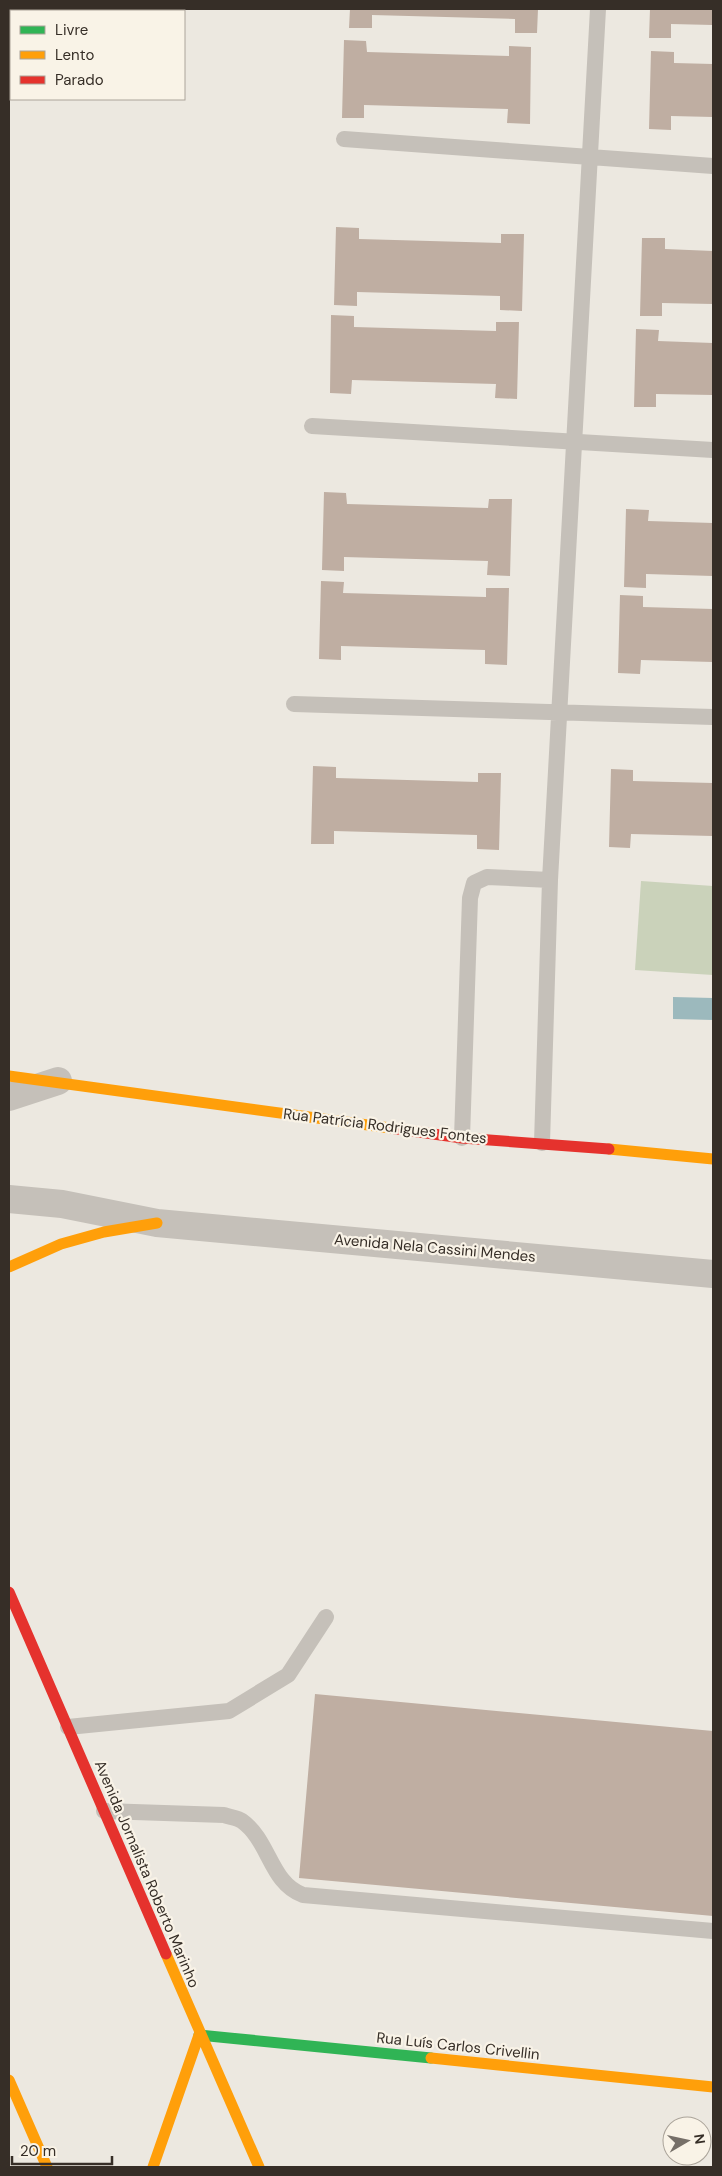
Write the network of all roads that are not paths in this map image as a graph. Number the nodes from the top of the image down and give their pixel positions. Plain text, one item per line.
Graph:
1 (598, 9) edge
2 (344, 140) dead end
3 (589, 157) junction
4 (713, 166) edge
5 (312, 426) dead end
6 (574, 441) junction
7 (713, 450) edge
8 (294, 704) dead end
9 (559, 712) junction
10 (713, 717) edge
11 (550, 880) junction
12 (9, 1076) edge
13 (58, 1081) junction
14 (9, 1098) edge
15 (462, 1138) junction
16 (542, 1143) junction
17 (713, 1159) edge
18 (9, 1198) edge
19 (158, 1223) junction
20 (9, 1267) edge
21 (713, 1274) edge
22 (9, 1592) edge
23 (326, 1617) dead end
24 (68, 1727) junction
25 (104, 1811) junction
26 (713, 1931) edge
27 (200, 2035) junction
28 (9, 2080) edge
29 (713, 2087) edge
30 (47, 2167) edge
31 (153, 2167) edge
32 (259, 2167) edge

1 - 3 lane
2 - 3 lane
3 - 4 lane
3 - 6 lane
5 - 6 lane
6 - 7 lane
6 - 9 lane
8 - 9 lane
9 - 10 lane
9 - 11 lane
11 - 15 lane
11 - 16 lane
12 - 13 main road, Rua Patrícia Rodrigues Fontes
13 - 14 street, Rua Patrícia Rodrigues Fontes
13 - 15 main road, Rua Patrícia Rodrigues Fontes
15 - 16 main road, Rua Patrícia Rodrigues Fontes
16 - 17 main road, Rua Patrícia Rodrigues Fontes
18 - 19 street, Avenida Nela Cassini Mendes
19 - 20 main road, Avenida Nela Cassini Mendes
19 - 21 street, Avenida Nela Cassini Mendes
22 - 24 main road, Avenida Jornalista Roberto Marinho
23 - 24 lane
24 - 25 main road, Avenida Jornalista Roberto Marinho
25 - 26 lane
25 - 27 main road, Avenida Jornalista Roberto Marinho
27 - 29 main road, Rua Luís Carlos Crivellin
27 - 31 main road
27 - 32 main road, Avenida Jornalista Roberto Marinho
28 - 30 main road

